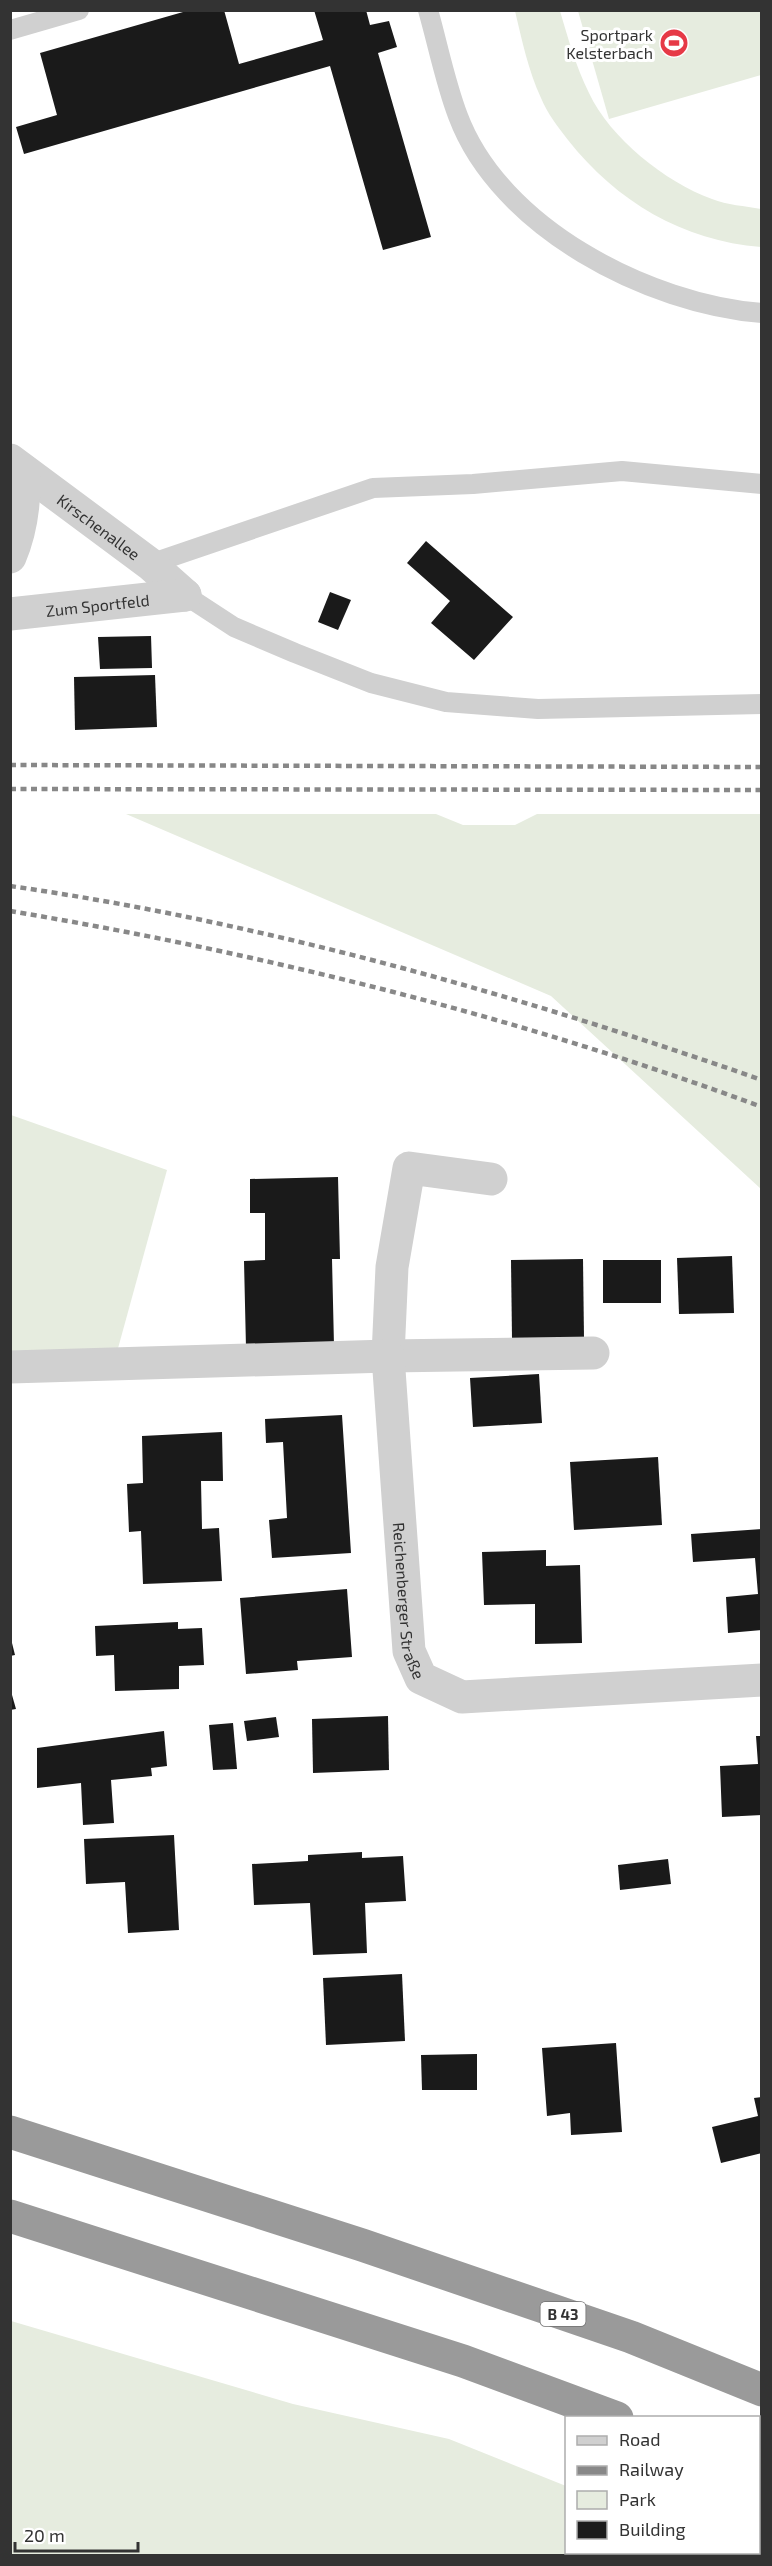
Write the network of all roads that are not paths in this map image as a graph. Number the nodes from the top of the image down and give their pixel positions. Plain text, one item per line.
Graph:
1 (79, 10) edge
2 (428, 10) edge
3 (10, 30) edge
4 (762, 313) edge
5 (17, 466) edge
6 (762, 484) edge
7 (10, 557) edge
8 (150, 564) junction
9 (185, 595) junction
10 (10, 614) edge
11 (762, 704) edge
12 (491, 1179) dead end
13 (592, 1353) dead end
14 (387, 1356) junction
15 (10, 1367) edge
16 (762, 1680) edge
17 (10, 2132) edge
18 (10, 2216) edge
19 (762, 2390) edge
20 (612, 2416) edge

1 - 3 lane
2 - 4 lane
5 - 7 street
5 - 8 street, Kirschenallee
6 - 8 lane
8 - 9 street, Kirschenallee
9 - 10 street, Zum Sportfeld
9 - 11 lane
12 - 14 street, Reichenberger Straße
13 - 14 street
14 - 15 street
14 - 16 street, Reichenberger Straße
17 - 19 highway, B 43
18 - 20 highway

